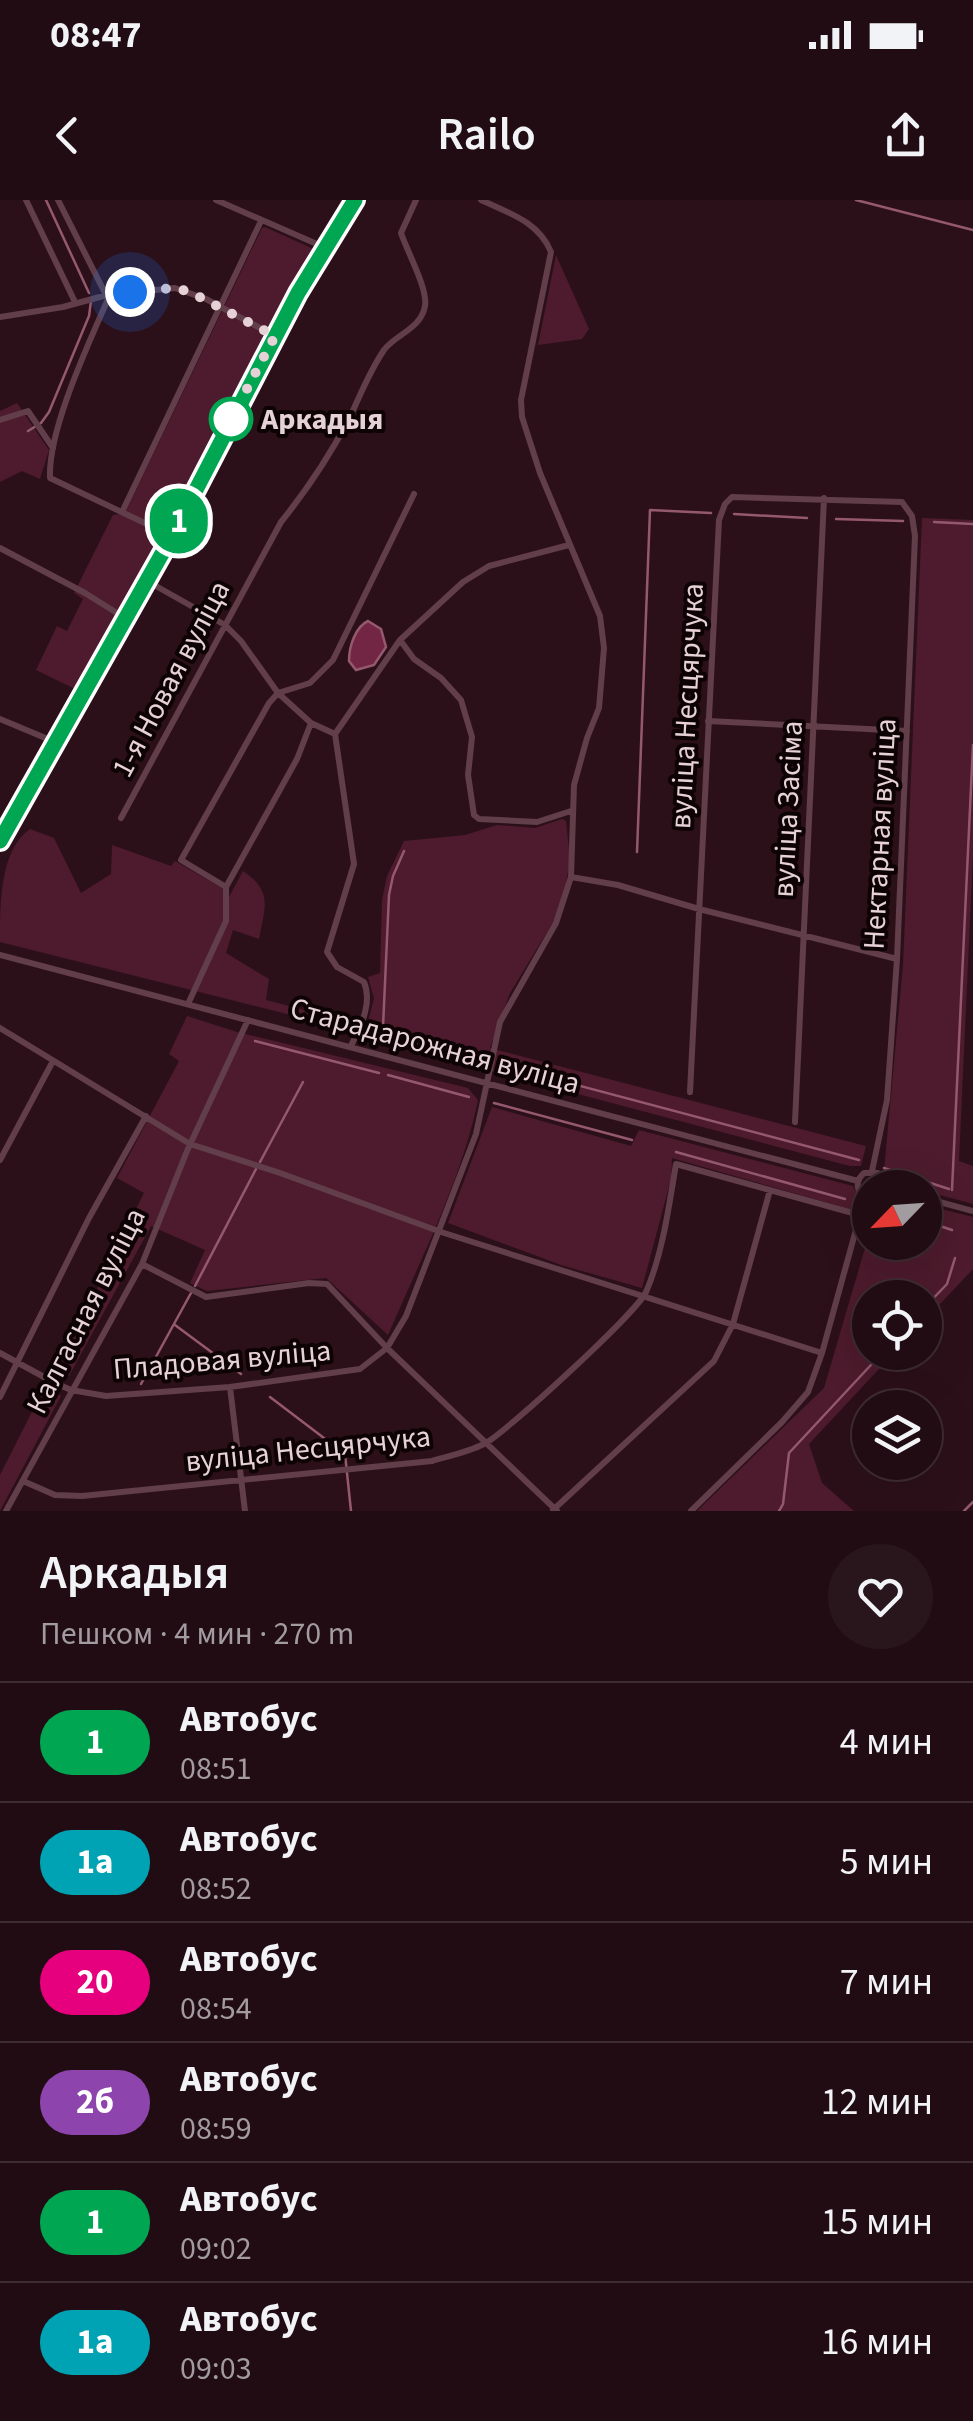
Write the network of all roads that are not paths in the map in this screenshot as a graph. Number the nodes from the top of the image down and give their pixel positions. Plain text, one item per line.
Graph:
1 (26, 200) edge
2 (58, 200) edge
3 (216, 200) edge
4 (355, 200) edge
5 (416, 200) edge
6 (481, 200) edge
7 (261, 221) junction
8 (326, 248) junction
9 (107, 295) junction
10 (75, 302) junction
11 (219, 308) junction
12 (0, 317) edge
13 (275, 336) junction
14 (0, 420) edge
15 (54, 449) junction
16 (414, 494) dead end
17 (824, 498) junction
18 (902, 502) joint
19 (123, 510) junction
20 (172, 536) junction
21 (568, 545) junction
22 (0, 548) edge
23 (147, 581) junction
24 (125, 618) junction
25 (226, 626) junction
26 (400, 640) junction
27 (278, 694) junction
28 (0, 719) edge
29 (708, 721) junction
30 (312, 723) junction
31 (815, 726) junction
32 (907, 731) junction
33 (335, 734) junction
34 (54, 742) junction
35 (571, 810) junction
36 (122, 818) dead end
37 (0, 841) edge
38 (571, 877) junction
39 (226, 886) junction
40 (699, 909) junction
41 (804, 934) junction
42 (0, 954) edge
43 (897, 959) junction
44 (188, 1004) junction
45 (248, 1020) junction
46 (0, 1028) edge
47 (351, 1046) junction
48 (53, 1061) junction
49 (487, 1084) junction
50 (690, 1092) dead end
51 (146, 1116) junction
52 (795, 1122) dead end
53 (190, 1144) junction
54 (0, 1160) edge
55 (872, 1170) edge
56 (852, 1179) edge
57 (770, 1190) junction
58 (942, 1203) edge
59 (973, 1212) edge
60 (852, 1213) edge
61 (441, 1232) junction
62 (852, 1244) edge
63 (142, 1264) junction
64 (645, 1295) junction
65 (733, 1324) junction
66 (386, 1348) junction
67 (0, 1352) edge
68 (822, 1353) junction
69 (18, 1362) junction
70 (230, 1387) junction
71 (71, 1390) junction
72 (0, 1397) edge
73 (486, 1443) junction
74 (240, 1478) junction
75 (23, 1481) junction
76 (554, 1510) edge
77 (6, 1511) edge
78 (245, 1511) edge
79 (691, 1511) edge

1 - 10 street
2 - 9 street
3 - 7 street
4 - 8 street
5 - 25 street, 1-я Новая вуліца
6 - 21 street
7 - 8 street
7 - 11 street
8 - 13 street
9 - 10 street
9 - 11 street
9 - 15 street
10 - 12 street
11 - 13 street
11 - 19 street
13 - 20 street
14 - 15 street
15 - 19 street
16 - 27 street
17 - 18 street, вуліца Несцярчука
17 - 29 street, вуліца Несцярчука
17 - 31 street, вуліца Засіма
18 - 32 street, Нектарная вуліца
19 - 20 street
20 - 23 street
21 - 26 street
21 - 35 street
22 - 24 street
23 - 24 street
23 - 25 street
24 - 34 street
25 - 27 street
25 - 36 street, 1-я Новая вуліца
26 - 33 street
26 - 35 street
27 - 30 street
27 - 39 street
28 - 34 street
29 - 31 street
29 - 40 street, вуліца Несцярчука
30 - 33 street
30 - 39 street
31 - 32 street
31 - 41 street, вуліца Засіма
32 - 43 street, Нектарная вуліца
33 - 47 street
34 - 37 street
35 - 38 street
38 - 40 street
38 - 49 street
39 - 44 street
40 - 41 street
40 - 50 street, вуліца Несцярчука
41 - 43 street
41 - 52 street, вуліца Засіма
42 - 44 street, Старадарожная вуліца
43 - 55 street, Нектарная вуліца
44 - 45 street, Старадарожная вуліца
45 - 47 street, Старадарожная вуліца
45 - 53 street, Калгасная вуліца
46 - 48 street
47 - 49 street, Старадарожная вуліца
48 - 51 street
48 - 54 street
49 - 56 street, Старадарожная вуліца
49 - 61 street
51 - 53 street
51 - 69 street, Калгасная вуліца
53 - 61 street
53 - 63 street, Калгасная вуліца
57 - 60 street
57 - 64 street, вуліца Несцярчука
57 - 65 street
58 - 59 street
61 - 64 street
61 - 66 street
62 - 68 street
63 - 66 street
63 - 71 street, Калгасная вуліца
64 - 65 street
64 - 73 street, вуліца Несцярчука
65 - 68 street
65 - 76 street
66 - 70 street, Пладовая вуліца
66 - 73 street
67 - 69 street, Пладовая вуліца
68 - 79 street
69 - 71 street, Пладовая вуліца
69 - 72 street, Калгасная вуліца
70 - 71 street, Пладовая вуліца
70 - 74 street
71 - 75 street, Калгасная вуліца
73 - 74 street, вуліца Несцярчука
73 - 76 street
74 - 75 street, вуліца Несцярчука
74 - 78 street
75 - 77 street, Калгасная вуліца

